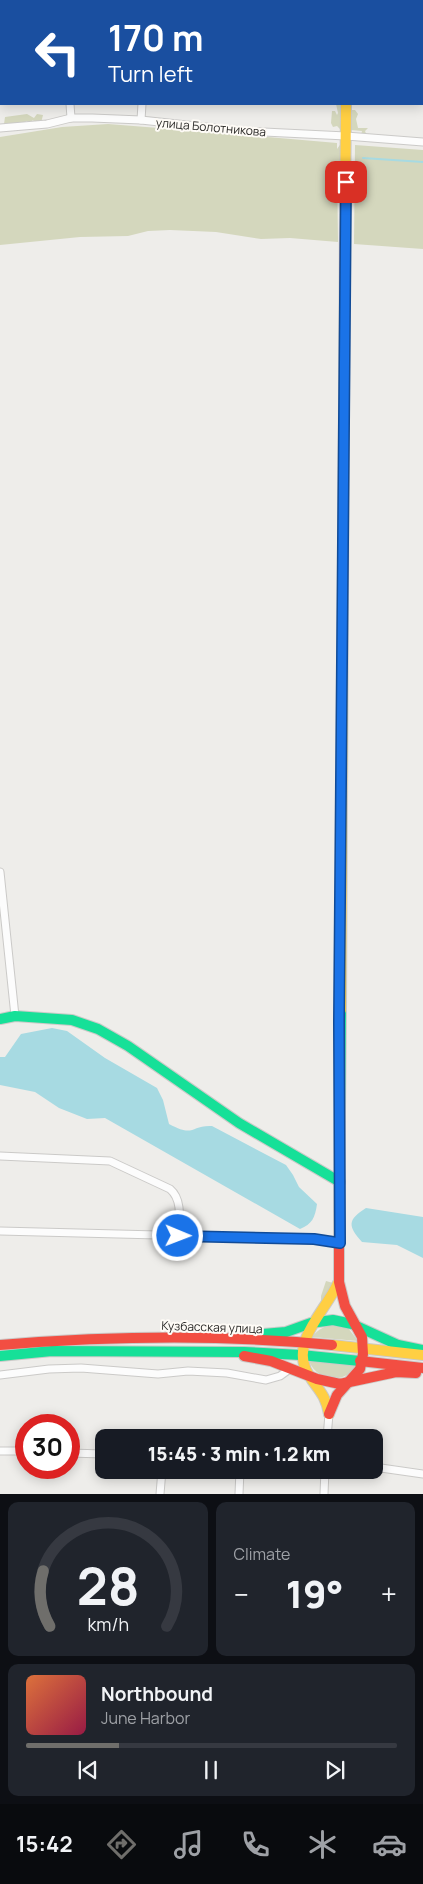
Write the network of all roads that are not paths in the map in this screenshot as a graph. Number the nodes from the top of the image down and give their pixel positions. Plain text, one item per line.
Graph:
1 (70, 105) edge
2 (142, 105) edge
3 (346, 105) edge
4 (71, 118) junction
5 (141, 120) junction
6 (0, 128) edge
7 (346, 136) junction
8 (423, 142) edge
9 (0, 872) edge
10 (15, 1016) junction
11 (0, 1019) edge
12 (0, 1156) edge
13 (340, 1182) junction
14 (0, 1231) edge
15 (178, 1236) junction
16 (340, 1243) junction
17 (339, 1282) junction
18 (316, 1322) junction
19 (356, 1326) junction
20 (218, 1339) junction
21 (304, 1342) junction
22 (0, 1345) edge
23 (363, 1348) junction
24 (423, 1350) edge
25 (216, 1352) junction
26 (302, 1355) junction
27 (423, 1355) edge
28 (0, 1356) edge
29 (362, 1360) junction
30 (289, 1368) junction
31 (423, 1368) edge
32 (423, 1373) edge
33 (0, 1375) edge
34 (312, 1378) junction
35 (349, 1382) junction
36 (329, 1414) junction
37 (328, 1429) edge
38 (0, 1451) edge
39 (15, 1452) edge
40 (80, 1453) edge
41 (95, 1454) edge
42 (383, 1468) edge
43 (423, 1474) edge
44 (161, 1479) edge
45 (240, 1479) edge
46 (325, 1479) edge
47 (160, 1494) edge
48 (239, 1494) edge
49 (324, 1494) edge

1 - 4 street
2 - 5 street
3 - 7 street
4 - 5 street, улица Болотникова
4 - 6 street, улица Болотникова
5 - 7 street, улица Болотникова
7 - 8 street, улица Болотникова
7 - 13 street
9 - 10 street
10 - 11 street
10 - 13 street
12 - 15 street
13 - 16 street
14 - 15 street
15 - 16 street
16 - 17 street
17 - 18 street
17 - 19 street
18 - 19 street
18 - 20 street
18 - 21 street
19 - 23 street
19 - 24 street
20 - 21 street, Кузбасская улица
20 - 22 street, Кузбасская улица
21 - 23 street, Кузбасская улица
21 - 26 street
23 - 27 street, Кузбасская улица
23 - 29 street
25 - 26 street, Кузбасская улица
25 - 28 street, Кузбасская улица
25 - 30 street
26 - 29 street, Кузбасская улица
26 - 34 street
29 - 31 street, Кузбасская улица
29 - 35 street
30 - 33 street
30 - 34 street
32 - 35 street
34 - 35 street
34 - 36 street
35 - 36 street
36 - 37 street
38 - 39 street
40 - 41 street
42 - 43 street
44 - 47 street
45 - 48 street
46 - 49 street

